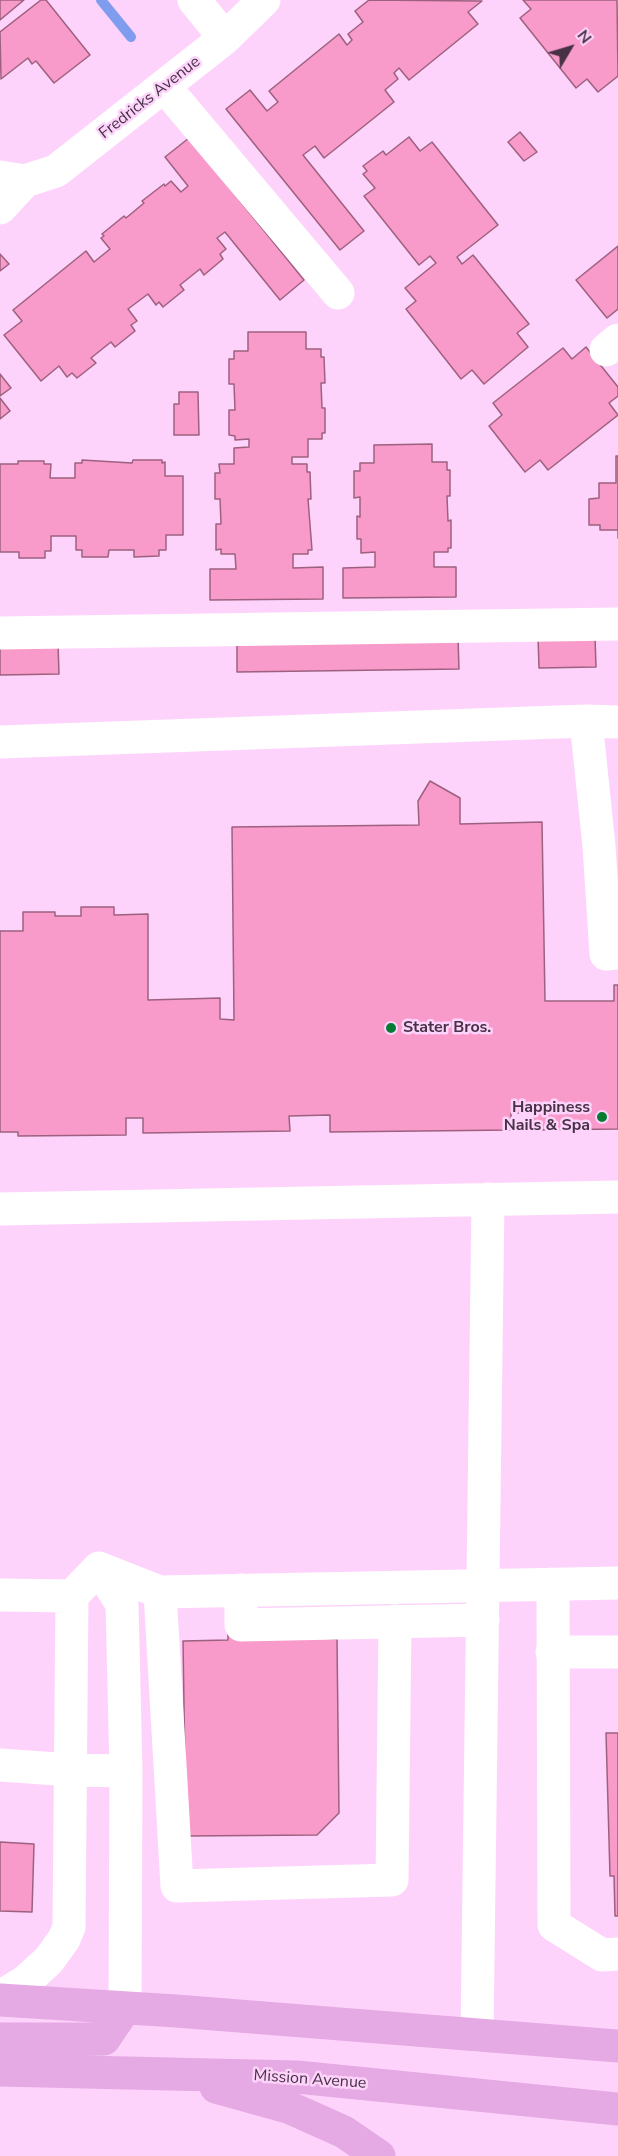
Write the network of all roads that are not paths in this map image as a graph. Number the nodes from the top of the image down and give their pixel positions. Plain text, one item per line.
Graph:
1 (194, 0) edge
2 (264, 0) edge
3 (225, 38) junction
4 (164, 86) junction
5 (13, 179) edge
6 (0, 208) edge
7 (338, 293) dead end
8 (618, 624) edge
9 (0, 633) edge
10 (586, 721) junction
11 (618, 722) edge
12 (0, 742) edge
13 (618, 953) edge
14 (618, 1197) edge
15 (488, 1199) junction
16 (0, 1209) edge
17 (99, 1568) junction
18 (618, 1583) edge
19 (553, 1584) junction
20 (483, 1585) junction
21 (242, 1590) junction
22 (160, 1592) junction
23 (0, 1595) edge
24 (72, 1596) junction
25 (483, 1620) junction
26 (395, 1621) junction
27 (552, 1652) junction
28 (618, 1652) edge
29 (0, 1766) edge
30 (71, 1770) junction
31 (126, 1771) junction
32 (618, 1954) edge
33 (0, 1999) edge
34 (125, 2008) junction
35 (477, 2035) junction
36 (0, 2039) edge
37 (618, 2046) edge
38 (0, 2070) edge
39 (165, 2073) junction
40 (618, 2109) edge
41 (379, 2156) edge

1 - 3 street
2 - 3 street, Fredricks Avenue
3 - 4 street, Fredricks Avenue
4 - 5 street, Fredricks Avenue
4 - 7 street
5 - 6 street
8 - 9 street
10 - 11 street
10 - 12 street
10 - 13 street
14 - 15 street
15 - 16 street
15 - 20 street
17 - 22 street
17 - 24 street
17 - 31 street
18 - 19 street
19 - 20 street
19 - 27 street
20 - 21 street
20 - 25 street
21 - 22 street
21 - 26 street
22 - 26 street
23 - 24 street
24 - 30 street
25 - 26 street
25 - 35 street
27 - 28 street
27 - 32 street
29 - 30 street
30 - 31 street
30 - 33 street
31 - 34 street
33 - 34 main road
34 - 35 main road
34 - 36 main road
35 - 37 main road
38 - 39 main road, Mission Avenue
39 - 40 main road, Mission Avenue
39 - 41 main road

